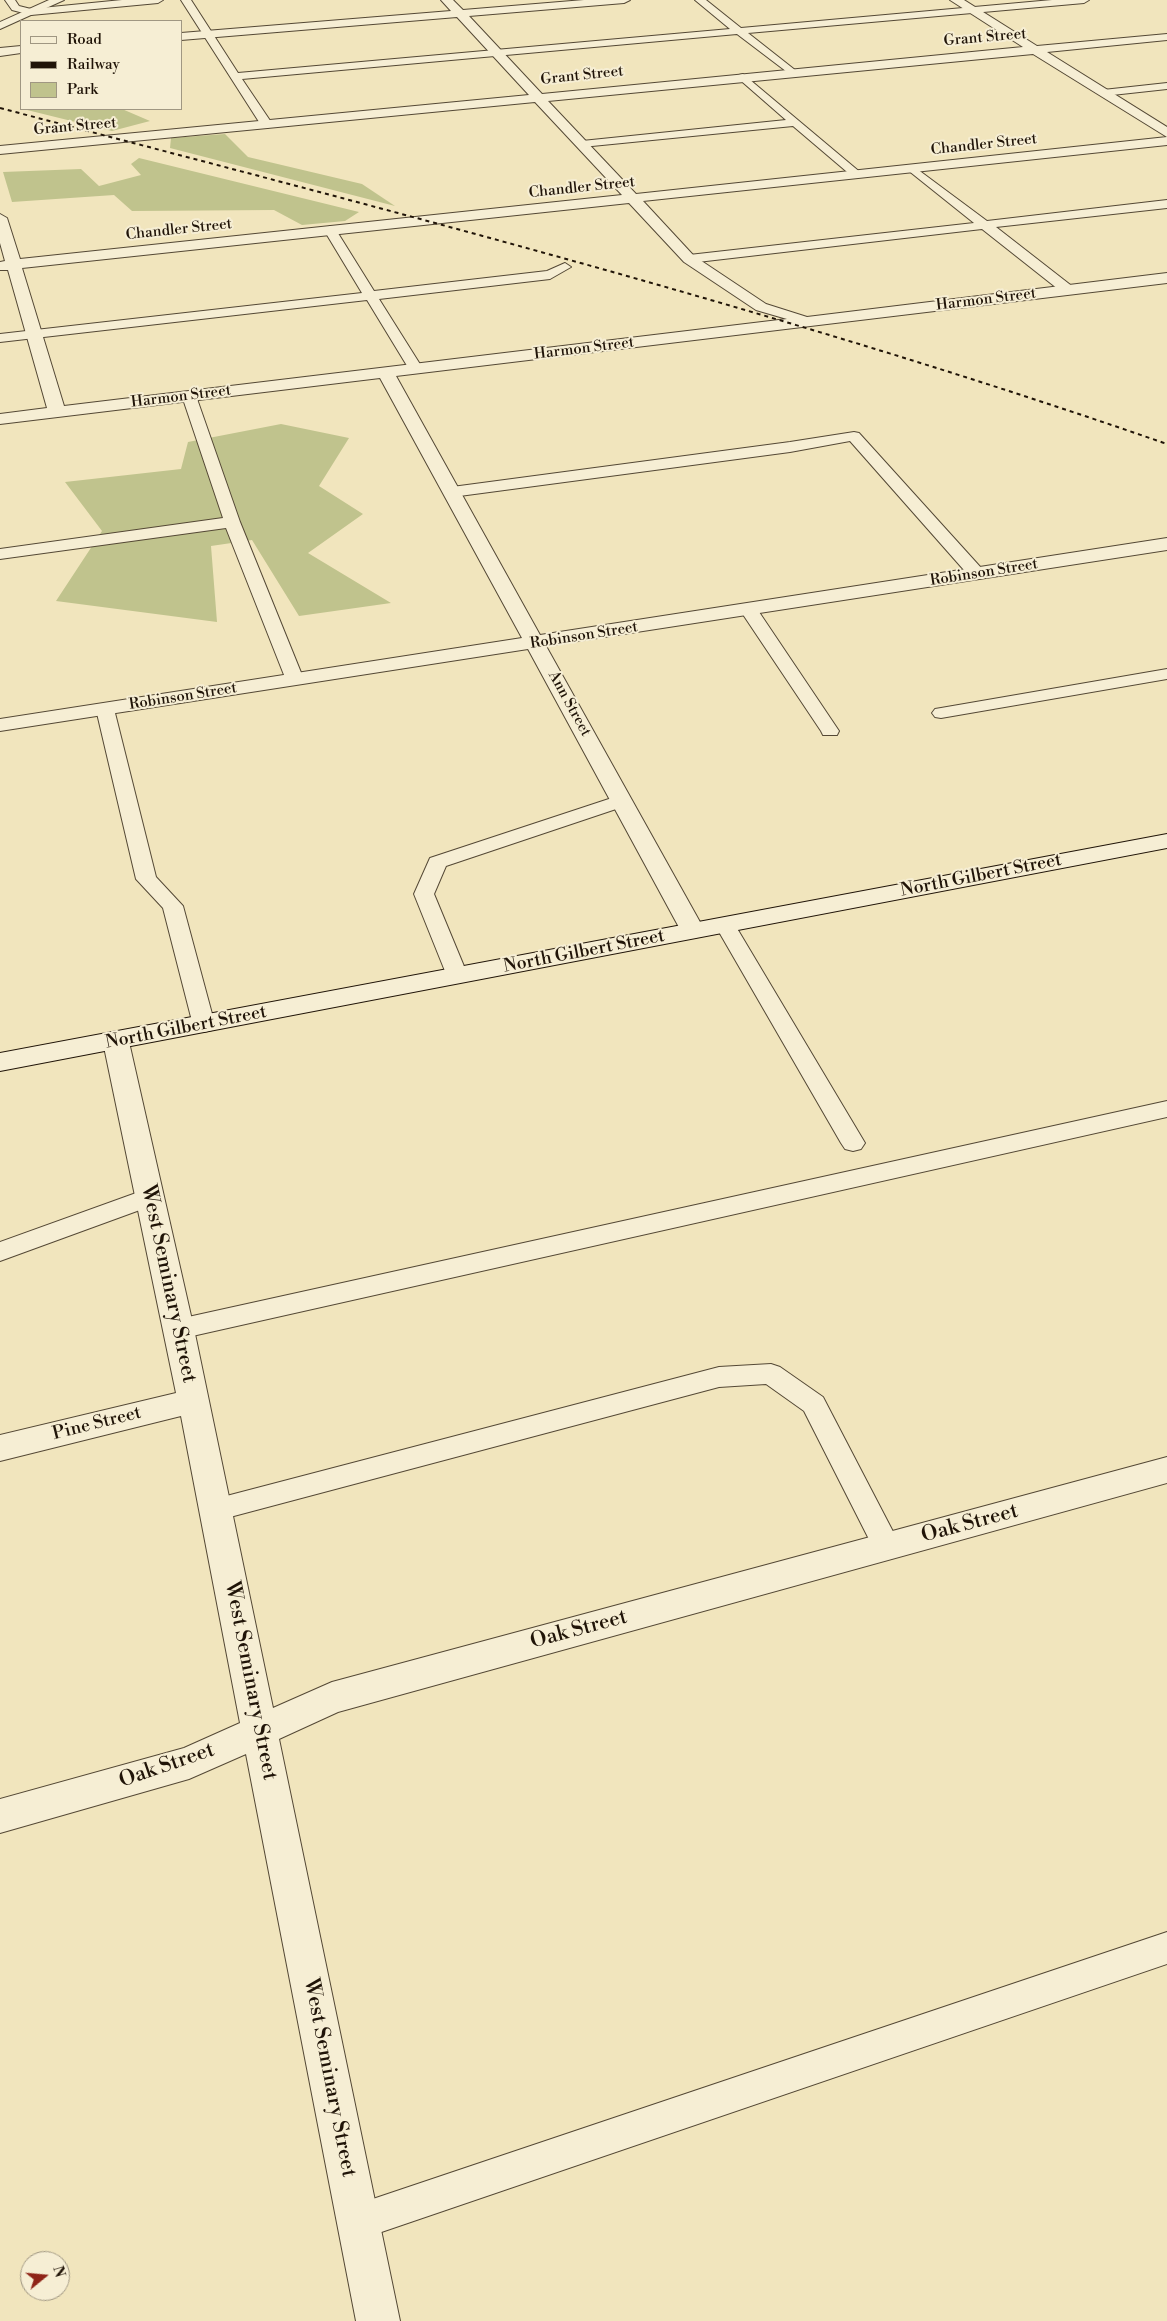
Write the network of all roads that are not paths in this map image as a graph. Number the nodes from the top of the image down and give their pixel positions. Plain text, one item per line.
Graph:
1 (10, 0) edge
2 (58, 0) edge
3 (158, 0) edge
4 (186, 0) edge
5 (447, 0) edge
6 (624, 0) edge
7 (700, 0) edge
8 (956, 0) edge
9 (1084, 0) edge
10 (971, 10) junction
11 (33, 11) junction
12 (461, 14) junction
13 (0, 26) edge
14 (738, 30) junction
15 (209, 35) junction
16 (182, 37) edge
17 (1167, 37) edge
18 (20, 50) edge
19 (1036, 50) junction
20 (0, 52) edge
21 (498, 53) junction
22 (791, 72) junction
23 (236, 76) junction
24 (743, 77) junction
25 (1167, 86) edge
26 (1103, 93) junction
27 (539, 97) junction
28 (795, 122) junction
29 (267, 125) junction
30 (1167, 133) edge
31 (1167, 141) edge
32 (582, 144) junction
33 (0, 150) edge
34 (913, 169) junction
35 (857, 175) junction
36 (632, 198) junction
37 (1167, 204) edge
38 (0, 218) edge
39 (985, 225) junction
40 (330, 230) junction
41 (689, 259) junction
42 (7, 266) edge
43 (565, 267) dead end
44 (1165, 280) edge
45 (1068, 290) junction
46 (371, 296) junction
47 (812, 321) junction
48 (33, 334) junction
49 (0, 338) edge
50 (416, 369) junction
51 (386, 373) junction
52 (189, 396) junction
53 (57, 412) junction
54 (0, 419) edge
55 (452, 492) junction
56 (232, 522) junction
57 (1167, 544) edge
58 (0, 554) edge
59 (977, 574) junction
60 (749, 610) junction
61 (535, 644) junction
62 (1167, 674) edge
63 (295, 680) junction
64 (105, 709) junction
65 (942, 713) dead end
66 (0, 725) edge
67 (830, 732) dead end
68 (621, 801) junction
69 (1167, 841) edge
70 (725, 925) junction
71 (693, 931) junction
72 (457, 976) junction
73 (204, 1025) junction
74 (116, 1042) junction
75 (0, 1062) edge
76 (1167, 1109) edge
77 (853, 1143) dead end
78 (150, 1197) junction
79 (0, 1252) edge
80 (180, 1330) junction
81 (194, 1401) junction
82 (0, 1448) edge
83 (1167, 1470) edge
84 (216, 1510) junction
85 (887, 1546) junction
86 (260, 1730) junction
87 (0, 1816) edge
88 (1167, 1948) edge
89 (358, 2222) junction
90 (378, 2321) edge

1 - 11 lane
2 - 11 street
3 - 11 lane
4 - 15 lane
5 - 12 street
6 - 12 street
7 - 14 lane
8 - 10 street
9 - 10 lane
10 - 14 lane
10 - 19 street
11 - 13 street
12 - 15 street
12 - 21 street
14 - 21 lane
14 - 22 lane
15 - 16 street
15 - 23 lane
17 - 19 street, Grant Street
18 - 20 street
19 - 22 street, Grant Street
19 - 26 street
21 - 23 lane
21 - 27 street
22 - 24 street, Grant Street
23 - 29 lane
24 - 27 street, Grant Street
24 - 28 lane
25 - 26 lane
26 - 30 street
27 - 29 street, Grant Street
27 - 32 street
28 - 32 lane
28 - 35 lane
29 - 33 street, Grant Street
31 - 34 street, Chandler Street
32 - 36 street
34 - 35 street, Chandler Street
34 - 39 lane
35 - 36 street, Chandler Street
36 - 40 street, Chandler Street
36 - 41 street
37 - 39 lane
38 - 42 street
39 - 41 lane
39 - 45 lane
40 - 42 street, Chandler Street
40 - 46 lane
41 - 47 street
42 - 48 street
43 - 46 lane
44 - 45 street, Harmon Street
45 - 47 street, Harmon Street
46 - 48 lane
46 - 50 lane
47 - 50 street, Harmon Street
48 - 49 lane
48 - 53 street
50 - 51 street, Harmon Street
51 - 52 street, Harmon Street
51 - 55 street, Ann Street
52 - 53 street, Harmon Street
52 - 56 lane
53 - 54 street, Harmon Street
55 - 59 lane
55 - 61 street, Ann Street
56 - 58 lane
56 - 63 lane
57 - 59 street, Robinson Street
59 - 60 street, Robinson Street
60 - 61 street, Robinson Street
60 - 67 lane
61 - 63 street, Robinson Street
61 - 68 street, Ann Street
62 - 65 lane
63 - 64 street, Robinson Street
64 - 66 street, Robinson Street
64 - 73 lane
68 - 71 street, Ann Street
68 - 72 lane
69 - 70 street, North Gilbert Street
70 - 71 street, North Gilbert Street
70 - 77 lane
71 - 72 street, North Gilbert Street
72 - 73 street, North Gilbert Street
73 - 74 street, North Gilbert Street
74 - 75 street, North Gilbert Street
74 - 78 street, West Seminary Street
76 - 80 lane
78 - 79 lane
78 - 80 street, West Seminary Street
80 - 81 street, West Seminary Street
81 - 82 street, Pine Street
81 - 84 street, West Seminary Street
83 - 85 street, Oak Street
84 - 85 lane
84 - 86 street, West Seminary Street
85 - 86 street, Oak Street
86 - 87 street, Oak Street
86 - 89 street, West Seminary Street
88 - 89 lane
89 - 90 street, West Seminary Street

